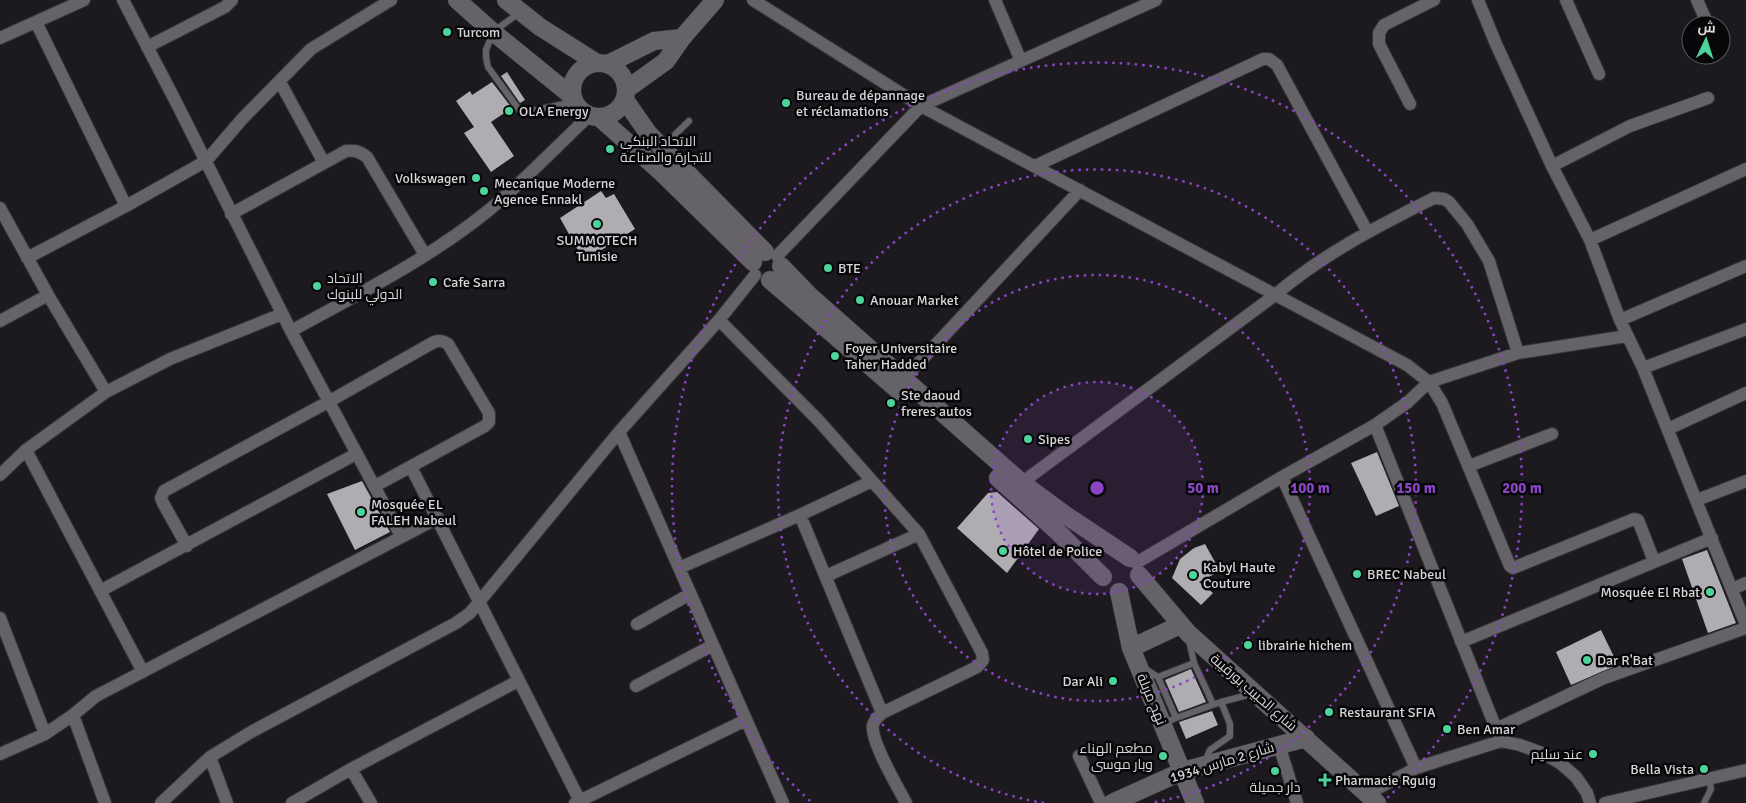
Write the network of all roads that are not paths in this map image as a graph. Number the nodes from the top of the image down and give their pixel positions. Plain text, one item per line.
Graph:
1 (84, 0) edge
2 (122, 0) edge
3 (232, 0) edge
4 (391, 0) edge
5 (457, 0) edge
6 (506, 0) edge
7 (715, 0) edge
8 (753, 0) edge
9 (995, 0) edge
10 (1156, 0) edge
11 (1434, 0) edge
12 (1478, 0) edge
13 (1566, 0) edge
14 (1697, 0) edge
15 (520, 12) junction
16 (1704, 15) edge
17 (36, 22) junction
18 (493, 32) junction
19 (0, 38) edge
20 (682, 38) junction
21 (147, 47) junction
22 (1020, 61) junction
23 (602, 63) junction
24 (1599, 74) dead end
25 (280, 82) junction
26 (626, 94) junction
27 (1708, 98) dead end
28 (574, 99) junction
29 (1410, 104) dead end
30 (921, 106) junction
31 (594, 117) junction
32 (689, 121) dead end
33 (663, 148) junction
34 (206, 161) junction
35 (649, 161) junction
36 (324, 163) junction
37 (1034, 166) junction
38 (1552, 166) junction
39 (1746, 169) edge
40 (1080, 190) junction
41 (126, 206) junction
42 (0, 208) edge
43 (231, 214) junction
44 (1367, 231) junction
45 (1590, 240) junction
46 (425, 255) junction
47 (27, 258) junction
48 (767, 265) junction
49 (1746, 266) edge
50 (48, 295) junction
51 (1275, 295) junction
52 (282, 314) junction
53 (719, 320) junction
54 (1620, 320) junction
55 (0, 321) edge
56 (1746, 329) edge
57 (291, 332) junction
58 (1627, 336) junction
59 (1518, 353) junction
60 (1644, 368) junction
61 (1429, 382) junction
62 (900, 383) junction
63 (106, 392) junction
64 (1746, 393) edge
65 (328, 402) junction
66 (1375, 425) junction
67 (1668, 429) junction
68 (619, 432) junction
69 (1552, 434) dead end
70 (26, 450) junction
71 (356, 454) junction
72 (1469, 466) junction
73 (411, 467) junction
74 (0, 475) edge
75 (1282, 477) junction
76 (872, 481) junction
77 (1746, 481) edge
78 (375, 486) junction
79 (1017, 486) junction
80 (1697, 500) junction
81 (800, 515) junction
82 (438, 518) junction
83 (919, 534) junction
84 (401, 536) junction
85 (1712, 538) junction
86 (186, 546) junction
87 (1654, 561) junction
88 (1135, 565) junction
89 (679, 568) junction
90 (826, 576) junction
91 (1103, 577) junction
92 (1746, 583) edge
93 (1732, 589) junction
94 (100, 591) junction
95 (1119, 592) junction
96 (690, 594) junction
97 (479, 603) junction
98 (0, 618) edge
99 (637, 624) dead end
100 (1746, 627) edge
101 (1184, 629) junction
102 (1461, 642) junction
103 (713, 646) junction
104 (1134, 656) junction
105 (1194, 663) junction
106 (143, 672) junction
107 (1158, 677) junction
108 (518, 680) junction
109 (636, 686) dead end
110 (1255, 693) junction
111 (1221, 702) junction
112 (1213, 704) junction
113 (882, 713) junction
114 (73, 715) junction
115 (746, 720) junction
116 (1170, 721) junction
117 (45, 734) junction
118 (1498, 735) junction
119 (1306, 738) junction
120 (1278, 745) junction
121 (0, 754) edge
122 (1079, 756) dead end
123 (210, 757) junction
124 (1203, 766) junction
125 (1416, 768) junction
126 (351, 769) junction
127 (1182, 770) junction
128 (1746, 770) edge
129 (1709, 778) junction
130 (1372, 799) edge
131 (578, 802) edge
132 (105, 803) edge
133 (161, 803) edge
134 (227, 803) edge
135 (292, 803) edge
136 (370, 803) edge
137 (783, 803) edge
138 (906, 803) edge
139 (1101, 803) edge
140 (1112, 803) edge
141 (1195, 803) edge
142 (1297, 803) edge
143 (1590, 803) edge
144 (1605, 803) edge
145 (1704, 803) edge

1 - 17 street
2 - 21 street
3 - 21 street
4 - 25 street
5 - 18 main road
6 - 15 main road
7 - 20 main road
8 - 30 street
9 - 22 street
10 - 22 street
11 - 29 street
12 - 38 street
13 - 24 street
14 - 16 street
15 - 18 lane
15 - 23 main road
17 - 19 street
17 - 41 street
18 - 28 main road
18 - 28 lane
20 - 23 main road
20 - 26 main road
21 - 34 street
22 - 30 street
23 - 26 main road
23 - 28 main road
25 - 34 street
25 - 36 street
26 - 31 main road
26 - 33 main road
27 - 38 street
28 - 31 main road
30 - 37 street
30 - 48 street
31 - 35 main road
31 - 46 street
32 - 33 lane
33 - 35 lane
33 - 48 main road
34 - 41 street
34 - 43 street
35 - 48 main road
36 - 43 street
36 - 46 street
37 - 40 street
37 - 44 street
38 - 45 street
39 - 45 street
40 - 51 street
40 - 62 street
41 - 47 street
42 - 47 street
43 - 52 street
44 - 51 street
44 - 59 street
45 - 54 street
46 - 57 street
47 - 50 street
48 - 53 street
48 - 62 main road
49 - 54 street
50 - 55 street
50 - 63 street
51 - 61 street
51 - 79 street
52 - 57 street
52 - 63 street
53 - 68 street
53 - 76 street
54 - 58 street
56 - 60 street
57 - 65 street
58 - 59 street
58 - 60 street
59 - 61 street
60 - 67 street
61 - 66 street
61 - 72 street
62 - 79 main road
63 - 70 street
64 - 67 street
65 - 71 street
65 - 73 street
65 - 86 street
66 - 75 street
66 - 102 street
67 - 80 street
68 - 89 street
68 - 97 street
69 - 72 street
70 - 74 street
70 - 94 street
71 - 78 street
71 - 86 street
72 - 87 street
73 - 78 street
73 - 82 street
75 - 88 street
75 - 125 street
76 - 81 street
76 - 83 street
77 - 80 street
78 - 84 street
79 - 88 main road, شارع الحبيب بورقيبة
79 - 91 main road
80 - 85 street
81 - 89 street
81 - 90 street
82 - 84 street
82 - 97 street
83 - 90 street
83 - 113 street
84 - 106 street
85 - 87 street
85 - 93 street
86 - 94 street
87 - 102 street
88 - 91 main road
88 - 95 main road
88 - 101 main road, شارع الحبيب بورقيبة
89 - 96 street
90 - 113 street
91 - 95 main road
92 - 93 street
93 - 100 street
94 - 106 street
95 - 104 main road, نهج مربلة
96 - 99 street
96 - 103 street
97 - 108 street
97 - 123 street
98 - 117 street
100 - 118 street
101 - 104 main road
101 - 105 lane
101 - 110 main road, شارع الحبيب بورقيبة
102 - 118 street
103 - 109 street
103 - 115 street
104 - 107 lane
104 - 116 main road, نهج مربلة
105 - 107 lane
105 - 112 lane
106 - 114 street
107 - 116 lane
108 - 126 street
108 - 131 street
110 - 111 lane
110 - 119 main road, شارع الحبيب بورقيبة
111 - 112 lane
111 - 124 lane
112 - 116 lane
113 - 138 street
114 - 117 street
114 - 132 street
115 - 131 street
115 - 137 street
116 - 127 main road, نهج مربلة
117 - 121 street
118 - 125 street
118 - 143 street
119 - 120 main road, شارع 2 مارس 1934
119 - 130 main road, شارع الحبيب بورقيبة
120 - 124 main road, شارع 2 مارس 1934
120 - 142 street
122 - 139 street
123 - 133 street
123 - 134 street
124 - 127 main road, شارع 2 مارس 1934
125 - 130 street
126 - 135 street
126 - 136 street
127 - 140 main road, شارع 2 مارس 1934
127 - 141 main road, نهج مربلة
128 - 129 street
129 - 144 street
129 - 145 lane

